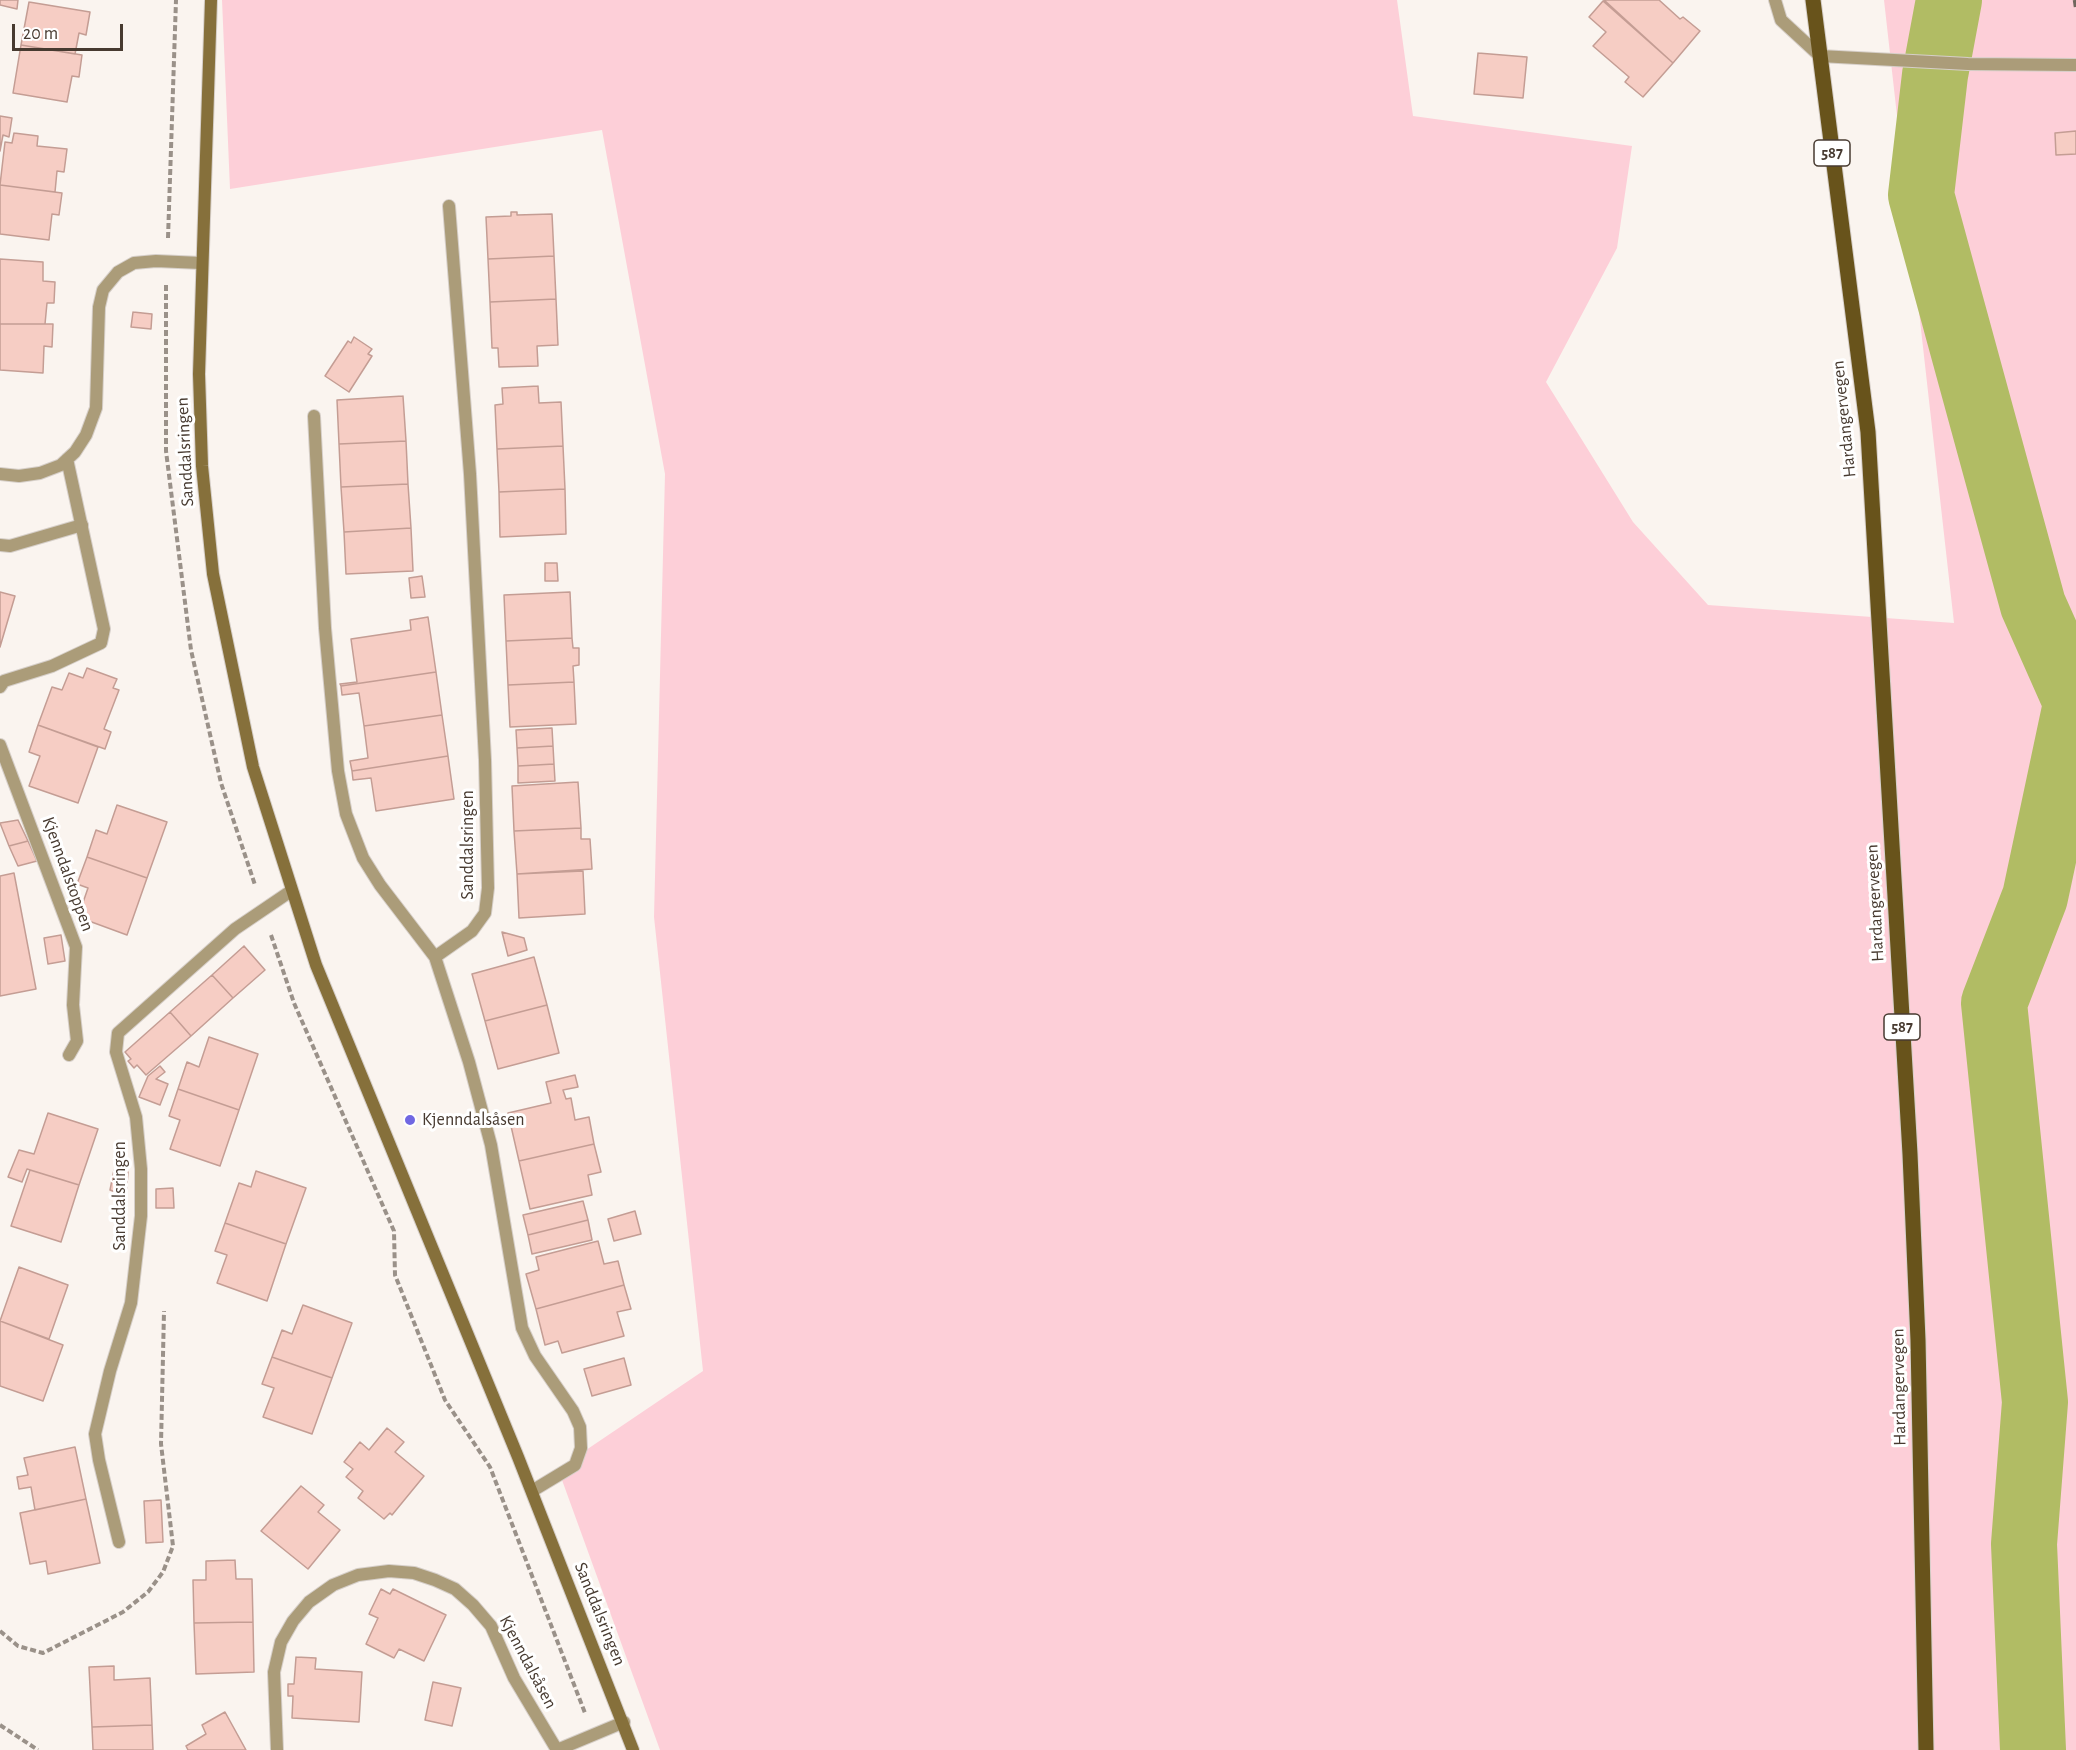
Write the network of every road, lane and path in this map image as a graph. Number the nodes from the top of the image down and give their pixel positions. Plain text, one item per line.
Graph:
1 (211, 0) edge
2 (1775, 0) edge
3 (1813, 0) edge
4 (1820, 56) junction
5 (2076, 65) edge
6 (449, 206) dead end
7 (201, 263) junction
8 (314, 416) dead end
9 (67, 459) junction
10 (0, 474) edge
11 (82, 525) junction
12 (0, 545) edge
13 (0, 687) edge
14 (0, 745) edge
15 (291, 891) junction
16 (435, 957) junction
17 (69, 1054) dead end
18 (164, 1311) dead end
19 (532, 1491) junction
20 (119, 1542) dead end
21 (0, 1632) edge
22 (624, 1722) junction
23 (0, 1725) edge
24 (38, 1750) edge
25 (277, 1750) edge
26 (557, 1750) edge
27 (633, 1750) edge
28 (1926, 1750) edge

1 - 7 main road, Sanddalsringen
2 - 4 street
3 - 4 main road, Hardangervegen / 587
4 - 5 street
4 - 28 main road, Hardangervegen / 587
6 - 16 street, Sanddalsringen
7 - 9 street
7 - 15 main road, Sanddalsringen
8 - 16 street
9 - 10 street
9 - 11 street
11 - 12 street
11 - 13 street
14 - 17 street, Kjenndalstoppen
15 - 19 main road, Sanddalsringen
15 - 20 street, Sanddalsringen
16 - 19 street
18 - 21 path
19 - 22 main road, Sanddalsringen
22 - 26 street, Kjenndalsåsen
22 - 27 main road, Sanddalsringen
23 - 24 path
25 - 26 street, Kjenndalsåsen

